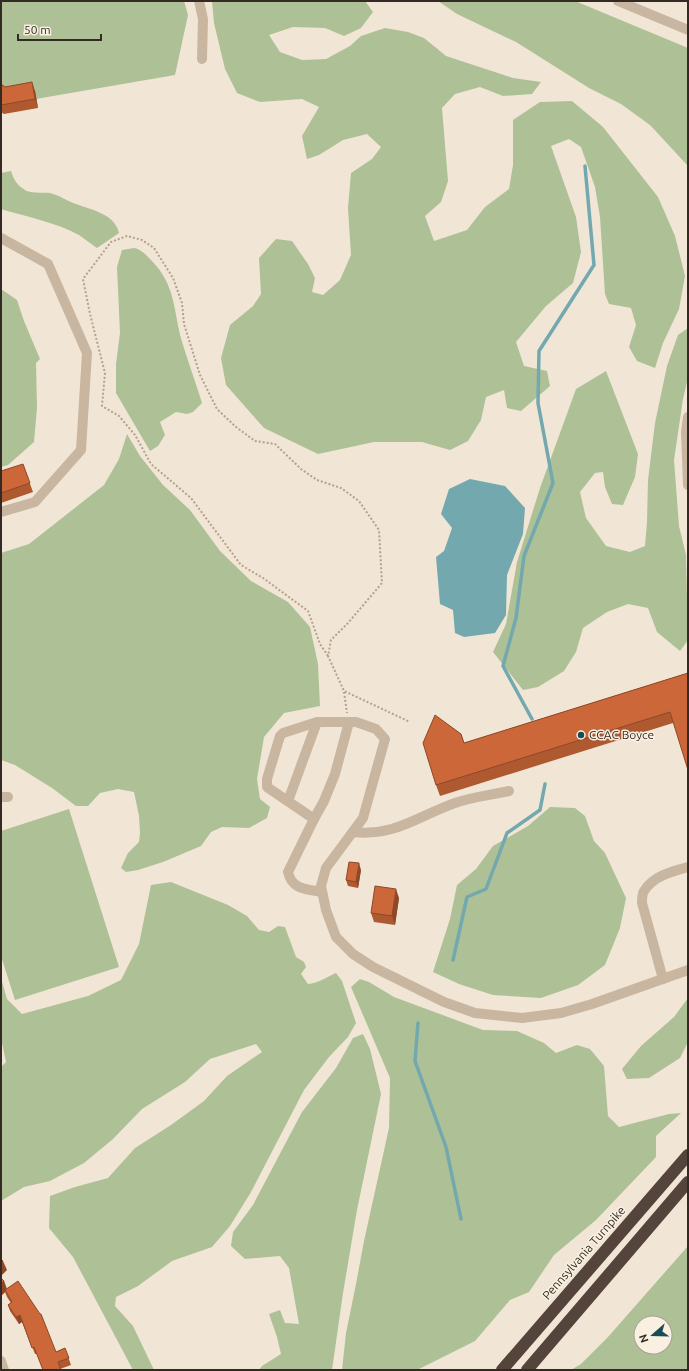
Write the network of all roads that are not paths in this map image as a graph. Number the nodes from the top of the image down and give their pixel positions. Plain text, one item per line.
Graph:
1 (199, 1) edge
2 (618, 1) edge
3 (688, 30) edge
4 (202, 59) dead end
5 (1, 238) edge
6 (688, 417) edge
7 (688, 485) edge
8 (1, 512) edge
9 (317, 722) junction
10 (349, 722) junction
11 (509, 791) dead end
12 (288, 801) junction
13 (314, 819) junction
14 (353, 832) junction
15 (688, 867) edge
16 (322, 892) junction
17 (688, 970) edge
18 (664, 979) junction
19 (688, 1155) edge
20 (688, 1182) edge
21 (1, 1361) edge
22 (4, 1370) edge
23 (502, 1370) edge
24 (527, 1370) edge

1 - 4 street
2 - 3 street
5 - 8 street
6 - 7 street
9 - 10 street
9 - 12 street
9 - 12 street
10 - 13 street
10 - 14 street
11 - 14 street
12 - 13 street
13 - 16 street
14 - 16 street
15 - 18 street
16 - 18 street
17 - 18 street
19 - 23 highway, Pennsylvania Turnpike
20 - 24 highway
21 - 22 street

